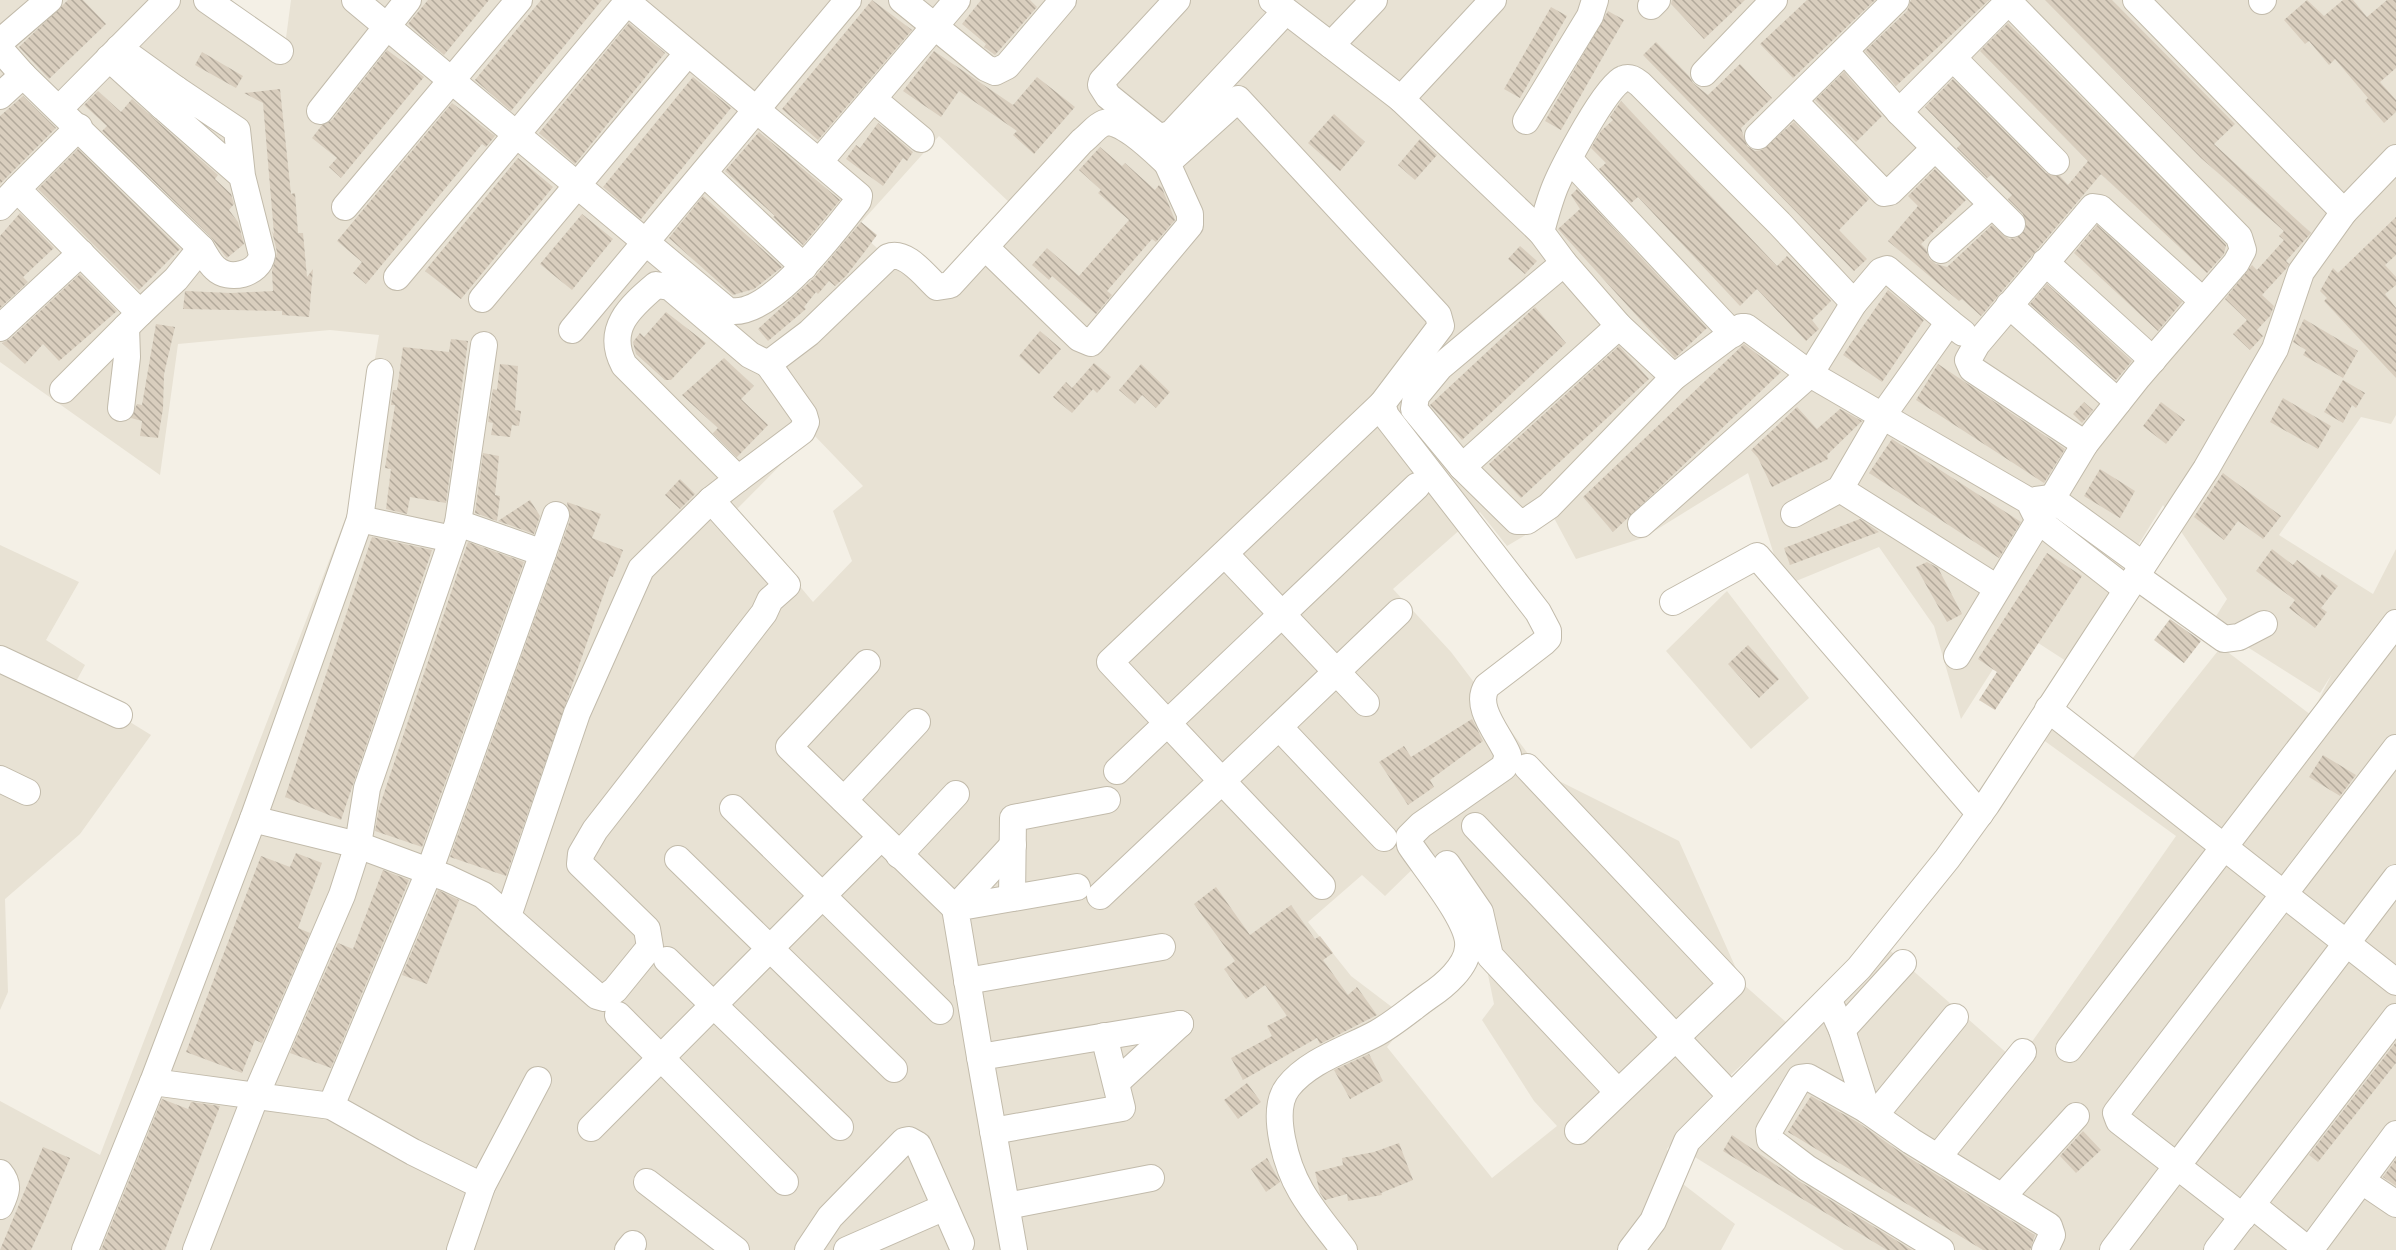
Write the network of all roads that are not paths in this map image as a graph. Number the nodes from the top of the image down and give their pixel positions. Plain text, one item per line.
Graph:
1 (49, 0) edge
2 (167, 0) edge
3 (207, 0) edge
4 (355, 0) edge
5 (408, 0) edge
6 (519, 0) edge
7 (848, 0) edge
8 (902, 0) edge
9 (957, 0) edge
10 (1063, 0) edge
11 (1177, 0) edge
12 (1374, 0) edge
13 (1493, 0) edge
14 (1595, 0) edge
15 (1774, 0) edge
16 (1896, 0) edge
17 (2136, 0) edge
18 (2157, 0) edge
19 (627, 1) edge
20 (2008, 1) edge
21 (1279, 6) edge
22 (386, 26) junction
23 (934, 27) junction
24 (0, 42) edge
25 (1331, 45) junction
26 (0, 49) edge
27 (280, 51) dead end
28 (1845, 51) junction
29 (114, 53) junction
30 (687, 54) junction
31 (1953, 58) junction
32 (1704, 73) dead end
33 (23, 75) junction
34 (452, 80) junction
35 (0, 96) edge
36 (873, 99) junction
37 (1401, 99) junction
38 (1794, 101) junction
39 (2252, 107) junction
40 (59, 109) junction
41 (755, 110) junction
42 (320, 111) dead end
43 (1899, 112) junction
44 (1526, 121) dead end
45 (79, 127) junction
46 (516, 134) junction
47 (1758, 136) dead end
48 (921, 139) dead end
49 (1935, 148) junction
50 (2396, 158) edge
51 (1569, 159) junction
52 (819, 162) junction
53 (2056, 162) dead end
54 (1167, 163) junction
55 (704, 173) junction
56 (577, 186) junction
57 (9, 198) edge
58 (1992, 205) junction
59 (2350, 205) junction
60 (345, 207) dead end
61 (2012, 224) dead end
62 (1541, 232) junction
63 (645, 242) junction
64 (985, 247) junction
65 (201, 248) junction
66 (1941, 250) dead end
67 (81, 254) junction
68 (2045, 262) junction
69 (1564, 263) junction
70 (804, 267) junction
71 (397, 277) dead end
72 (482, 299) dead end
73 (2203, 301) junction
74 (1854, 303) junction
75 (2009, 306) junction
76 (133, 320) junction
77 (1949, 322) junction
78 (0, 327) edge
79 (1619, 327) junction
80 (572, 330) dead end
81 (1733, 334) junction
82 (1977, 344) junction
83 (484, 345) dead end
84 (2153, 360) junction
85 (768, 364) junction
86 (380, 372) dead end
87 (1810, 374) junction
88 (1674, 377) junction
89 (63, 390) dead end
90 (2118, 402) junction
91 (1382, 404) junction
92 (121, 408) dead end
93 (1884, 415) junction
94 (2085, 444) junction
95 (1462, 467) junction
96 (738, 479) junction
97 (1417, 486) dead end
98 (1840, 489) junction
99 (711, 500) junction
100 (2040, 507) junction
101 (1794, 514) dead end
102 (556, 515) dead end
103 (360, 519) junction
104 (1641, 524) dead end
105 (455, 531) junction
106 (543, 553) junction
107 (1225, 554) junction
108 (2135, 577) junction
109 (1997, 588) junction
110 (1672, 602) dead end
111 (1399, 612) dead end
112 (1282, 614) junction
113 (2396, 623) edge
114 (2264, 624) dead end
115 (1957, 656) dead end
116 (0, 659) edge
117 (867, 663) dead end
118 (1336, 672) junction
119 (1366, 703) dead end
120 (2048, 708) junction
121 (119, 716) dead end
122 (917, 722) dead end
123 (1167, 723) junction
124 (1278, 727) junction
125 (2396, 748) edge
126 (1527, 767) dead end
127 (1117, 771) dead end
128 (0, 779) edge
129 (1222, 781) junction
130 (27, 792) dead end
131 (956, 794) dead end
132 (843, 800) junction
133 (1107, 801) dead end
134 (733, 808) dead end
135 (1980, 814) junction
136 (253, 819) junction
137 (1475, 826) dead end
138 (881, 837) junction
139 (1384, 838) dead end
140 (358, 845) junction
141 (1013, 846) junction
142 (2226, 848) junction
143 (899, 855) junction
144 (678, 859) dead end
145 (1448, 864) dead end
146 (429, 872) junction
147 (2396, 878) edge
148 (1322, 886) dead end
149 (2283, 893) junction
150 (822, 895) junction
151 (1012, 898) junction
152 (955, 908) junction
153 (508, 916) junction
154 (2346, 943) junction
155 (1162, 947) dead end
156 (770, 948) junction
157 (667, 960) dead end
158 (1903, 963) dead end
159 (967, 981) junction
160 (2396, 981) edge
161 (1829, 1001) junction
162 (714, 1005) junction
163 (940, 1011) dead end
164 (618, 1015) dead end
165 (1955, 1017) dead end
166 (2396, 1017) edge
167 (1842, 1030) junction
168 (1104, 1036) junction
169 (1676, 1038) junction
170 (2069, 1049) dead end
171 (2023, 1052) dead end
172 (661, 1058) junction
173 (980, 1058) junction
174 (894, 1069) dead end
175 (537, 1080) dead end
176 (153, 1082) junction
177 (1118, 1082) junction
178 (1618, 1092) junction
179 (256, 1095) junction
180 (1731, 1096) junction
181 (331, 1106) junction
182 (1871, 1113) junction
183 (2076, 1116) dead end
184 (840, 1127) dead end
185 (591, 1128) dead end
186 (993, 1131) junction
187 (1578, 1131) dead end
188 (2396, 1134) edge
189 (1938, 1157) junction
190 (2177, 1166) junction
191 (0, 1173) edge
192 (1151, 1178) dead end
193 (2362, 1181) junction
194 (647, 1182) dead end
195 (785, 1182) dead end
196 (482, 1186) junction
197 (2003, 1196) junction
198 (2396, 1204) edge
199 (0, 1206) edge
200 (1007, 1206) junction
201 (945, 1208) junction
202 (2247, 1211) junction
203 (961, 1243) dead end
204 (876, 1244) edge
205 (2315, 1248) edge
206 (84, 1250) edge
207 (196, 1250) edge
208 (460, 1250) edge
209 (736, 1250) edge
210 (808, 1250) edge
211 (847, 1250) edge
212 (1014, 1250) edge
213 (1344, 1250) edge
214 (1631, 1250) edge
215 (1941, 1250) edge
216 (2045, 1250) edge
217 (2113, 1250) edge
218 (2217, 1250) edge

1 - 24 street
2 - 29 street
3 - 27 street
4 - 22 street
5 - 22 street
6 - 34 street
7 - 41 street
8 - 23 street
9 - 23 street
10 - 23 street
11 - 21 street
12 - 25 street
13 - 37 street
14 - 44 street
15 - 32 street
16 - 28 street
17 - 39 street
18 - 39 street
19 - 30 street
19 - 46 street
20 - 31 street
20 - 73 street
21 - 25 street
22 - 34 street
22 - 42 street
23 - 36 street
25 - 37 street
26 - 33 street
28 - 38 street
28 - 43 street
29 - 40 street
29 - 65 street
30 - 41 street
30 - 56 street
31 - 43 street
31 - 53 street
33 - 35 street
33 - 40 street
34 - 46 street
34 - 60 street
36 - 48 street
36 - 52 street
37 - 62 street
38 - 47 street
38 - 49 street
39 - 59 street
40 - 45 street
41 - 52 street
41 - 55 street
43 - 49 street
45 - 57 street
45 - 65 street
46 - 56 street
46 - 71 street
49 - 58 street
50 - 59 street
51 - 62 street
51 - 74 street
51 - 81 street
52 - 70 street
54 - 64 street
54 - 64 street
54 - 91 street
55 - 63 street
55 - 70 street
56 - 63 street
56 - 72 street
57 - 67 street
58 - 61 street
58 - 66 street
59 - 108 street
62 - 69 street
63 - 70 street
63 - 80 street
64 - 85 street
65 - 76 street
67 - 76 street
67 - 78 street
68 - 73 street
68 - 75 street
68 - 84 street
69 - 79 street
69 - 95 street
73 - 84 street
74 - 77 street
74 - 87 street
75 - 82 street
75 - 90 street
76 - 89 street
76 - 92 street
77 - 82 street
77 - 93 street
79 - 88 street
79 - 95 street
81 - 87 street
81 - 88 street
82 - 94 street
83 - 105 street
84 - 90 street
85 - 96 street
85 - 96 street
86 - 103 street
87 - 93 street
87 - 104 street
88 - 95 street
90 - 94 street
91 - 107 street
91 - 213 street
93 - 98 street
93 - 100 street
94 - 100 street
96 - 99 street
97 - 112 street
98 - 101 street
98 - 109 street
99 - 153 street
99 - 153 street
100 - 108 street
100 - 109 street
102 - 106 street
103 - 105 street
103 - 136 street
105 - 106 street
105 - 140 street
106 - 146 street
107 - 112 street
107 - 123 street
108 - 114 street
108 - 120 street
109 - 115 street
110 - 135 street
111 - 118 street
112 - 118 street
112 - 123 street
113 - 142 street
116 - 121 street
117 - 132 street
118 - 119 street
118 - 124 street
120 - 135 street
120 - 142 street
122 - 132 street
123 - 127 street
123 - 129 street
124 - 129 street
124 - 139 street
125 - 149 street
126 - 169 street
128 - 130 street
129 - 148 street
129 - 151 street
131 - 143 street
132 - 138 street
133 - 141 street
134 - 150 street
135 - 161 street
136 - 140 street
136 - 176 street
137 - 169 street
138 - 143 street
138 - 150 street
140 - 146 street
140 - 179 street
141 - 151 street
141 - 152 street
142 - 149 street
142 - 170 street
143 - 152 street
144 - 156 street
145 - 178 street
146 - 153 street
146 - 181 street
147 - 154 street
149 - 154 street
149 - 190 street
150 - 156 street
150 - 163 street
151 - 152 street
152 - 159 street
154 - 160 street
154 - 190 street
155 - 159 street
156 - 162 street
156 - 174 street
157 - 162 street
158 - 167 street
159 - 173 street
161 - 167 street
161 - 180 street
162 - 172 street
162 - 184 street
164 - 172 street
165 - 182 street
166 - 202 street
167 - 182 street
168 - 173 street
168 - 177 street
168 - 177 street
169 - 178 street
169 - 180 street
171 - 189 street
172 - 185 street
172 - 195 street
173 - 186 street
175 - 196 street
176 - 179 street
176 - 206 street
177 - 186 street
178 - 187 street
179 - 181 street
179 - 207 street
180 - 214 street
181 - 196 street
182 - 189 street
182 - 215 street
183 - 197 street
186 - 200 street
188 - 193 street
189 - 197 street
190 - 202 street
190 - 217 street
191 - 199 street
192 - 200 street
193 - 198 street
193 - 205 street
194 - 209 street
196 - 208 street
197 - 216 street
200 - 212 street
201 - 203 street
201 - 204 street
201 - 210 street
202 - 205 street
202 - 218 street
204 - 211 street

